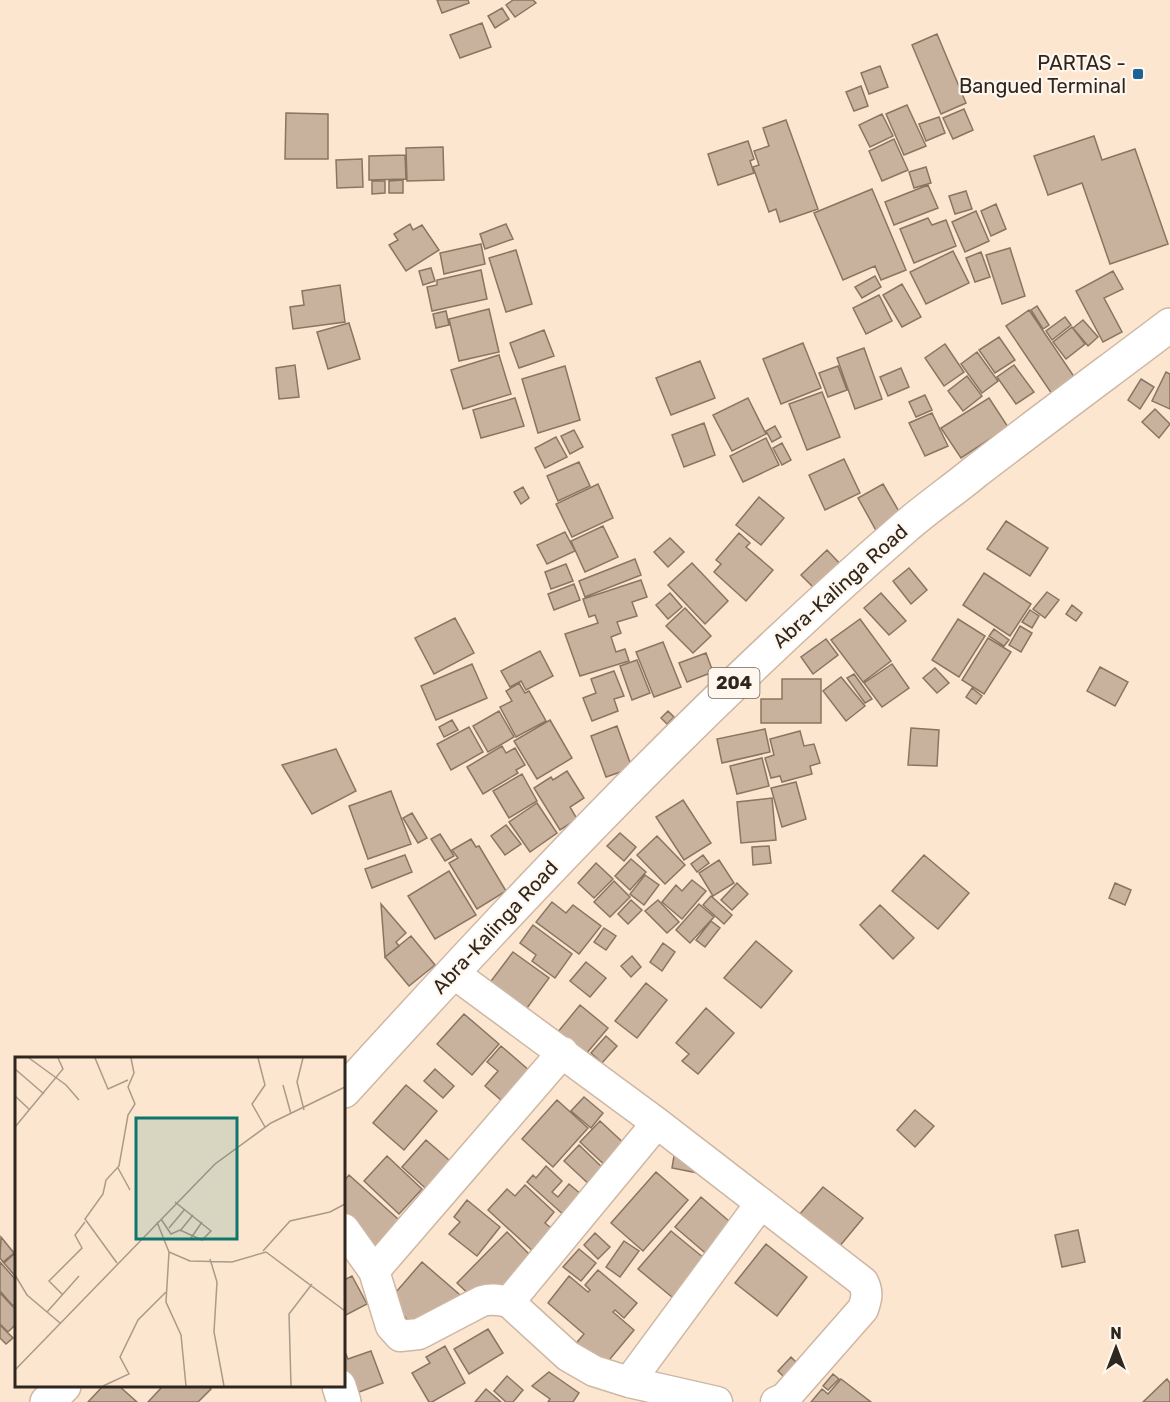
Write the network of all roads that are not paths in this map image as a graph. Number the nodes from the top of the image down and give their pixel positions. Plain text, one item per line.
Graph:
1 (1170, 325) edge
2 (452, 972) junction
3 (562, 1052) junction
4 (345, 1089) edge
5 (657, 1123) junction
6 (761, 1203) junction
7 (345, 1230) edge
8 (374, 1271) junction
9 (509, 1302) junction
10 (629, 1382) junction
11 (62, 1387) edge
12 (339, 1387) edge
13 (47, 1402) edge
14 (344, 1402) edge
15 (717, 1402) edge
16 (776, 1402) edge

1 - 2 main road, Abra-Kalinga Road / 204
2 - 3 street
2 - 4 main road, Abra-Kalinga Road / 204
3 - 5 street
3 - 8 street
5 - 6 street
5 - 9 street
6 - 10 street
6 - 16 street
7 - 8 street
8 - 9 street
9 - 10 street
10 - 15 street
11 - 13 main road
12 - 14 main road

